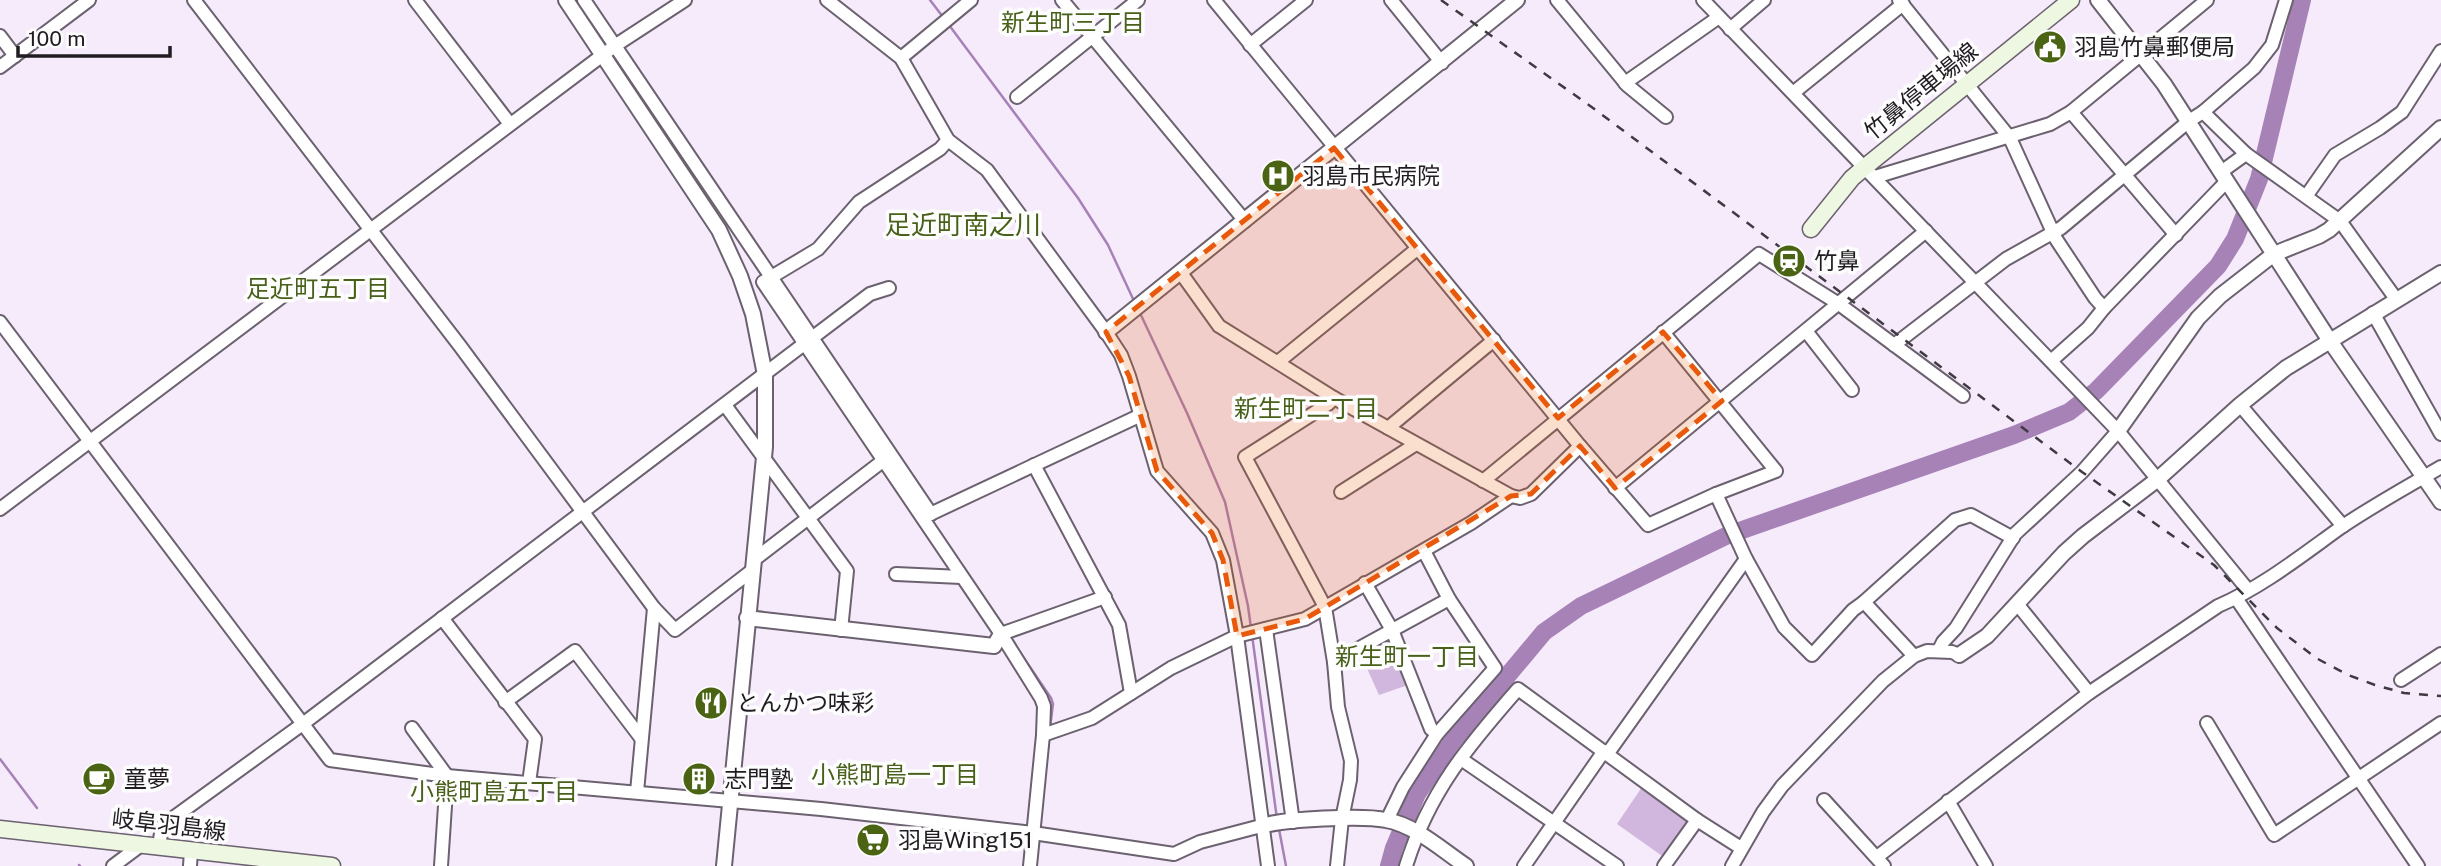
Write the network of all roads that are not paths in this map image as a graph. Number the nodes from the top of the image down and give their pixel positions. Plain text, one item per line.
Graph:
1 (89, 0) edge
2 (194, 0) edge
3 (415, 0) edge
4 (566, 0) edge
5 (584, 0) edge
6 (685, 0) edge
7 (827, 0) edge
8 (971, 0) edge
9 (1062, 0) edge
10 (1138, 0) edge
11 (1214, 0) edge
12 (1306, 0) edge
13 (1391, 0) edge
14 (1517, 0) edge
15 (1557, 0) edge
16 (1703, 0) edge
17 (1764, 0) edge
18 (2071, 0) edge
19 (2098, 0) edge
20 (2207, 0) edge
21 (2286, 0) edge
22 (1901, 2) edge
23 (1719, 16) junction
24 (1730, 29) junction
25 (0, 36) edge
26 (1092, 37) junction
27 (1251, 45) junction
28 (616, 46) junction
29 (2441, 51) edge
30 (2141, 54) junction
31 (603, 55) junction
32 (15, 56) junction
33 (901, 58) junction
34 (1442, 62) junction
35 (0, 67) edge
36 (1625, 83) junction
37 (1966, 83) junction
38 (1793, 93) junction
39 (1017, 97) dead end
40 (2071, 112) junction
41 (2203, 112) junction
42 (1666, 117) dead end
43 (2189, 121) junction
44 (510, 124) junction
45 (2441, 128) edge
46 (2010, 138) junction
47 (948, 140) junction
48 (1334, 148) junction
49 (2250, 157) junction
50 (1870, 172) junction
51 (2124, 175) junction
52 (2224, 177) junction
53 (2307, 195) junction
54 (2340, 220) junction
55 (1245, 221) junction
56 (1811, 229) dead end
57 (1926, 231) junction
58 (370, 232) junction
59 (2054, 233) junction
60 (2176, 235) junction
61 (1417, 249) junction
62 (2274, 254) junction
63 (1181, 273) junction
64 (2441, 273) edge
65 (770, 277) junction
66 (1975, 284) junction
67 (889, 288) dead end
68 (2396, 299) junction
69 (1839, 304) junction
70 (2104, 308) junction
71 (2373, 313) junction
72 (0, 322) edge
73 (1806, 331) junction
74 (1106, 332) junction
75 (1663, 332) junction
76 (809, 341) junction
77 (1494, 341) junction
78 (2330, 341) junction
79 (1894, 345) junction
80 (2051, 361) junction
81 (1278, 362) junction
82 (765, 375) junction
83 (1852, 390) dead end
84 (1963, 396) dead end
85 (1334, 398) junction
86 (1722, 401) junction
87 (726, 405) junction
88 (2240, 405) junction
89 (1141, 415) junction
90 (1559, 418) junction
91 (1388, 428) junction
92 (2118, 431) junction
93 (2441, 434) edge
94 (90, 441) junction
95 (1416, 444) junction
96 (1580, 446) junction
97 (764, 458) junction
98 (884, 460) junction
99 (1034, 465) junction
100 (2441, 467) edge
101 (2424, 477) junction
102 (2158, 480) junction
103 (1483, 481) junction
104 (1615, 488) junction
105 (1341, 492) dead end
106 (1716, 494) junction
107 (1511, 496) junction
108 (2441, 502) edge
109 (0, 509) edge
110 (582, 512) junction
111 (927, 516) junction
112 (808, 517) junction
113 (2343, 526) junction
114 (2013, 538) junction
115 (1424, 551) junction
116 (1746, 559) junction
117 (755, 564) junction
118 (896, 575) dead end
119 (961, 577) junction
120 (1365, 583) junction
121 (2248, 590) junction
122 (1105, 597) junction
123 (2236, 598) junction
124 (1449, 599) junction
125 (1864, 602) junction
126 (2018, 605) junction
127 (1325, 607) junction
128 (654, 608) junction
129 (442, 618) junction
130 (747, 618) junction
131 (841, 630) junction
132 (1263, 630) junction
133 (1392, 630) junction
134 (1001, 634) junction
135 (1240, 635) junction
136 (1939, 650) junction
137 (2441, 654) edge
138 (1959, 655) joint
139 (1914, 656) junction
140 (1334, 662) junction
141 (2401, 680) dead end
142 (1131, 693) junction
143 (2089, 693) junction
144 (505, 702) junction
145 (304, 723) junction
146 (2207, 723) dead end
147 (2441, 723) edge
148 (412, 728) dead end
149 (1437, 734) junction
150 (1043, 735) junction
151 (641, 737) junction
152 (1606, 752) junction
153 (1461, 759) junction
154 (447, 776) junction
155 (2358, 779) junction
156 (530, 783) junction
157 (637, 792) junction
158 (1824, 800) dead end
159 (729, 801) junction
160 (1948, 801) junction
161 (1342, 819) junction
162 (1697, 820) junction
163 (1389, 821) junction
164 (1289, 822) junction
165 (1554, 823) junction
166 (1265, 825) junction
167 (0, 829) edge
168 (1413, 831) junction
169 (1033, 833) junction
170 (141, 845) junction
171 (159, 847) junction
172 (1741, 848) junction
173 (191, 858) edge
174 (1881, 862) edge
175 (113, 866) edge
176 (332, 866) edge
177 (441, 866) edge
178 (724, 866) edge
179 (1030, 866) edge
180 (1268, 866) edge
181 (1336, 866) edge
182 (1406, 866) edge
183 (1466, 866) edge
184 (1524, 866) edge
185 (1617, 866) edge
186 (1664, 866) edge
187 (1732, 866) edge
188 (1986, 866) edge
189 (2418, 866) edge

1 - 32 street
2 - 58 street
3 - 44 street
4 - 31 street
5 - 28 street
6 - 28 street
7 - 33 street
8 - 33 street
9 - 26 street
10 - 26 street
11 - 27 street
12 - 27 street
13 - 34 street
14 - 34 street
15 - 36 street
16 - 23 street
17 - 24 street
18 - 37 main road, 竹鼻停車場線
19 - 30 street
20 - 30 street
21 - 41 street
22 - 37 street
22 - 38 street
23 - 24 street
23 - 36 street
24 - 38 street
25 - 32 street
26 - 39 street
26 - 55 street
27 - 48 street
28 - 31 street
28 - 65 street
29 - 53 street
30 - 40 street
30 - 43 street
31 - 44 street
31 - 82 street
32 - 35 street
33 - 47 street
34 - 48 street
36 - 42 street
37 - 46 street
37 - 50 main road, 竹鼻停車場線
38 - 50 street
40 - 46 street
40 - 51 street
41 - 43 street
41 - 49 street
43 - 51 street
43 - 52 street
44 - 58 street
45 - 54 street
46 - 50 street
46 - 59 street
47 - 65 street
47 - 74 street
48 - 55 street
48 - 61 street
49 - 52 street
49 - 53 street
50 - 56 main road, 竹鼻停車場線
50 - 57 street
51 - 59 street
51 - 60 street
52 - 60 street
52 - 62 street
53 - 54 street
54 - 62 street
54 - 68 street
55 - 63 street
57 - 66 street
57 - 69 street
58 - 94 street
58 - 110 street
59 - 66 street
59 - 70 street
60 - 70 street
61 - 77 street
61 - 81 street
62 - 78 street
62 - 92 street
63 - 74 street
63 - 81 street
64 - 68 street
65 - 76 street
66 - 79 street
66 - 80 street
67 - 76 street
68 - 71 street
69 - 73 street
69 - 75 street
69 - 79 street
70 - 80 street
71 - 78 street
71 - 93 street
72 - 94 street
73 - 83 street
73 - 86 street
74 - 89 street
75 - 86 street
75 - 90 street
76 - 82 street
76 - 98 street
76 - 111 street
77 - 90 street
77 - 91 street
78 - 88 street
78 - 101 street
79 - 84 street
80 - 92 street
81 - 85 street
82 - 87 street
82 - 97 street
85 - 91 street
85 - 127 street
86 - 104 street
86 - 106 street
87 - 97 street
87 - 110 street
88 - 102 street
88 - 113 street
89 - 99 street
89 - 135 street
90 - 96 street
90 - 103 street
91 - 95 street
92 - 102 street
92 - 114 street
94 - 109 street
94 - 145 street
95 - 103 street
95 - 105 street
96 - 104 street
96 - 107 street
97 - 112 street
97 - 117 street
98 - 111 street
98 - 112 street
99 - 111 street
99 - 122 street
100 - 101 street
101 - 108 street
101 - 113 street
102 - 121 street
102 - 126 street
103 - 107 street
104 - 106 street
106 - 116 street
107 - 115 street
110 - 128 street
110 - 129 street
111 - 119 street
112 - 117 street
112 - 131 street
113 - 121 street
114 - 125 street
114 - 136 street
115 - 120 street
115 - 124 street
116 - 125 street
116 - 152 street
117 - 128 street
117 - 130 street
118 - 119 street
119 - 134 street
120 - 127 street
120 - 133 street
121 - 123 street
122 - 134 street
122 - 142 street
123 - 143 street
123 - 155 street
124 - 133 street
124 - 149 street
125 - 139 street
126 - 138 street
126 - 143 street
127 - 132 street
127 - 140 street
128 - 151 street
129 - 144 street
129 - 145 street
130 - 131 street
130 - 159 street
131 - 134 street
132 - 135 street
132 - 164 street
133 - 140 street
133 - 149 street
134 - 150 street
135 - 142 street
135 - 166 street
136 - 138 street
136 - 139 street
137 - 141 street
139 - 172 street
140 - 161 street
142 - 150 street
143 - 160 street
144 - 151 street
144 - 156 street
145 - 154 street
145 - 171 street
146 - 155 street
147 - 155 street
148 - 154 street
149 - 163 street
150 - 169 street
151 - 157 street
152 - 153 street
152 - 162 street
152 - 165 street
153 - 165 street
153 - 168 street
154 - 156 street
154 - 177 street
155 - 189 street
156 - 157 street
157 - 159 street
158 - 174 street
159 - 169 street
159 - 178 street
160 - 174 street
160 - 188 street
161 - 163 street
161 - 164 street
161 - 181 street
162 - 172 street
162 - 186 street
163 - 168 street
164 - 166 street
165 - 184 street
165 - 185 street
166 - 169 street
166 - 180 street
167 - 170 main road, 岐阜羽島線
168 - 182 street
168 - 183 street
169 - 179 street
170 - 171 main road, 岐阜羽島線
170 - 175 street
171 - 173 main road, 岐阜羽島線
172 - 187 street
173 - 176 main road, 岐阜羽島線

